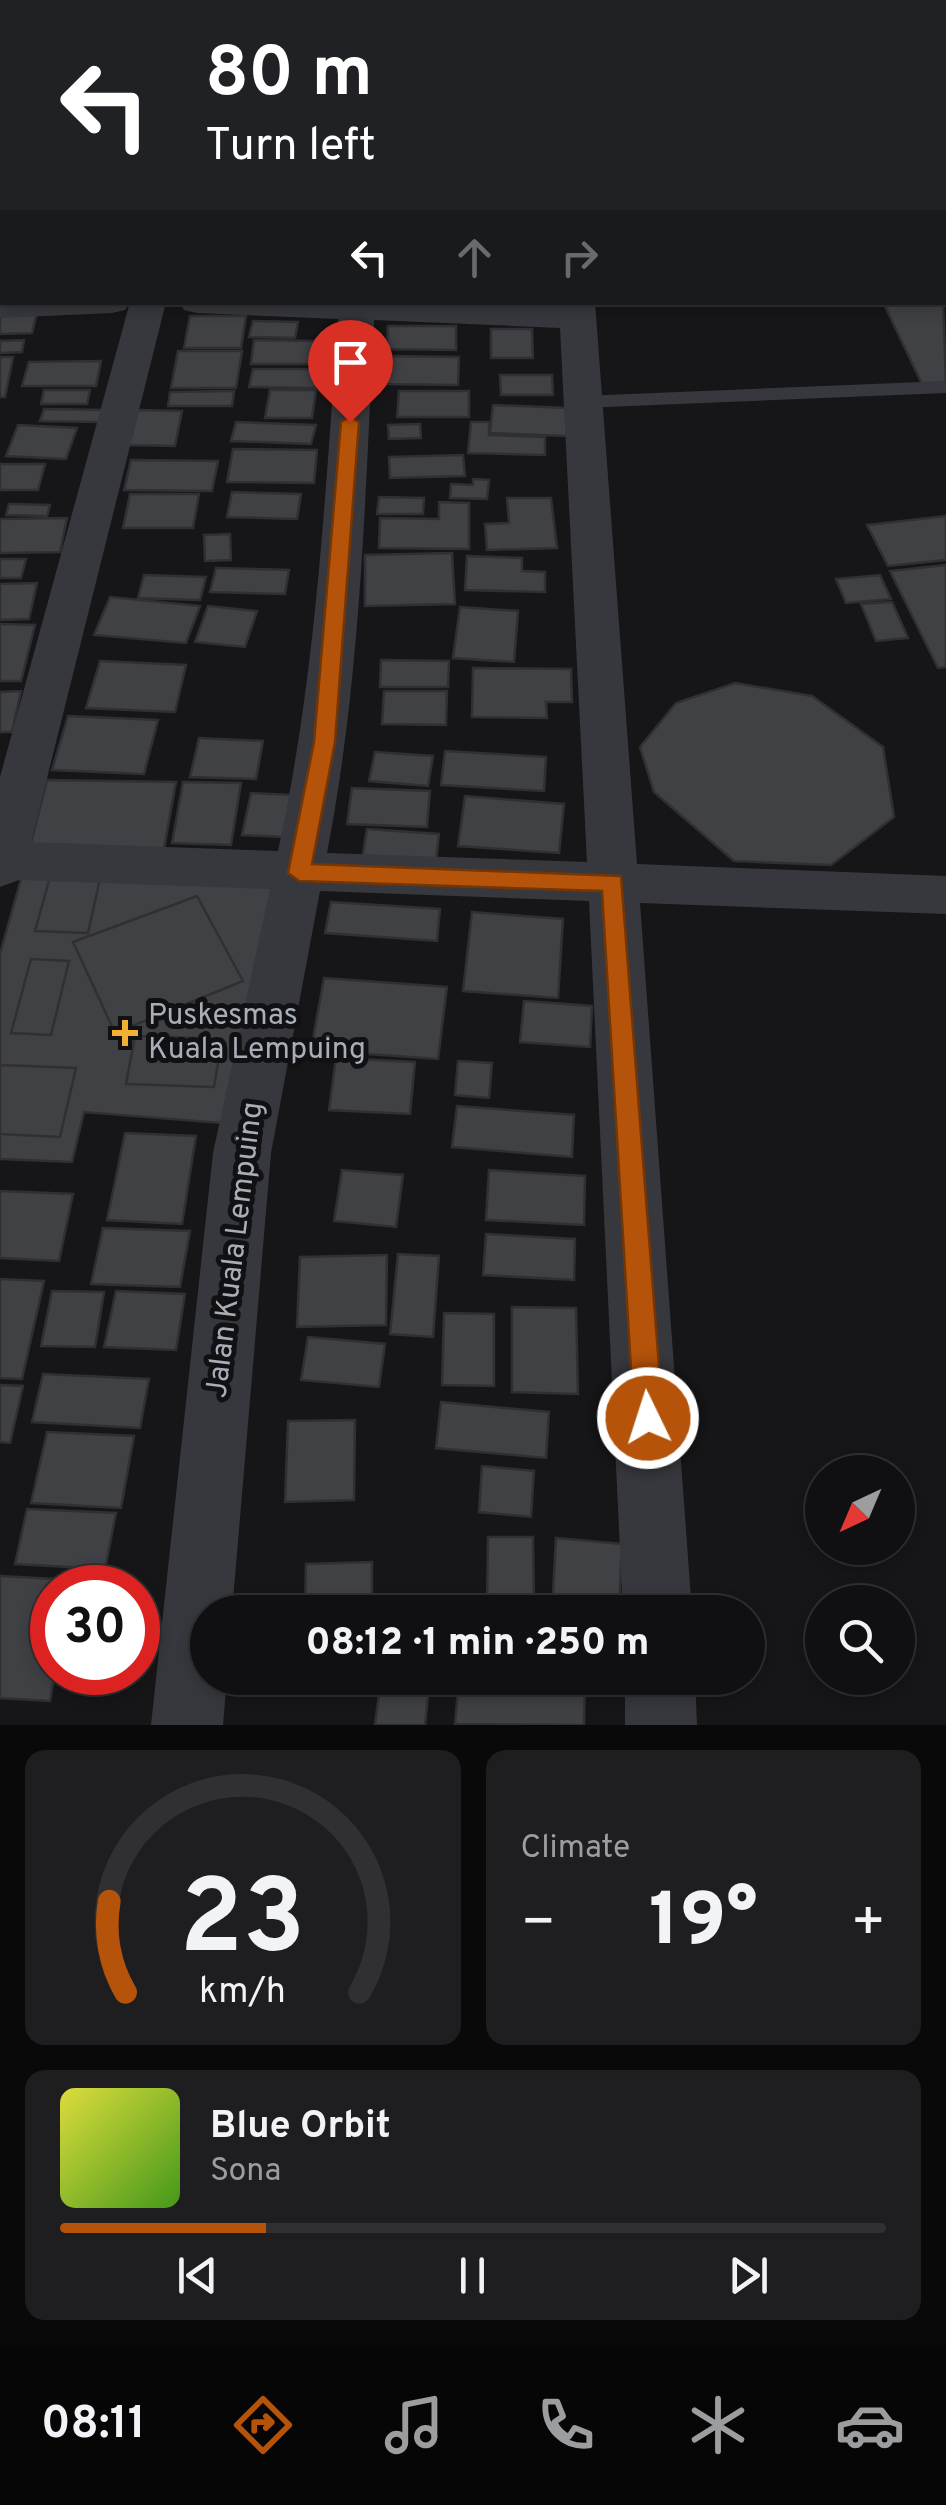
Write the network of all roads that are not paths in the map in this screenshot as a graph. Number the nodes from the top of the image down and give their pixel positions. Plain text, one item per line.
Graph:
1 (56, 305) edge
2 (147, 305) edge
3 (357, 305) edge
4 (0, 308) edge
5 (577, 310) edge
6 (946, 388) edge
7 (582, 402) junction
8 (1, 863) edge
9 (299, 873) junction
10 (613, 882) junction
11 (946, 895) edge
12 (657, 1595) edge
13 (660, 1695) edge
14 (187, 1725) edge
15 (661, 1725) edge

1 - 4 street
2 - 8 street
3 - 5 street
3 - 9 street, Jalan Kuala Lempuing
5 - 7 street
6 - 7 lane
7 - 10 street
8 - 9 street
9 - 10 street
9 - 14 street, Jalan Kuala Lempuing
10 - 11 street
10 - 12 street
13 - 15 street

